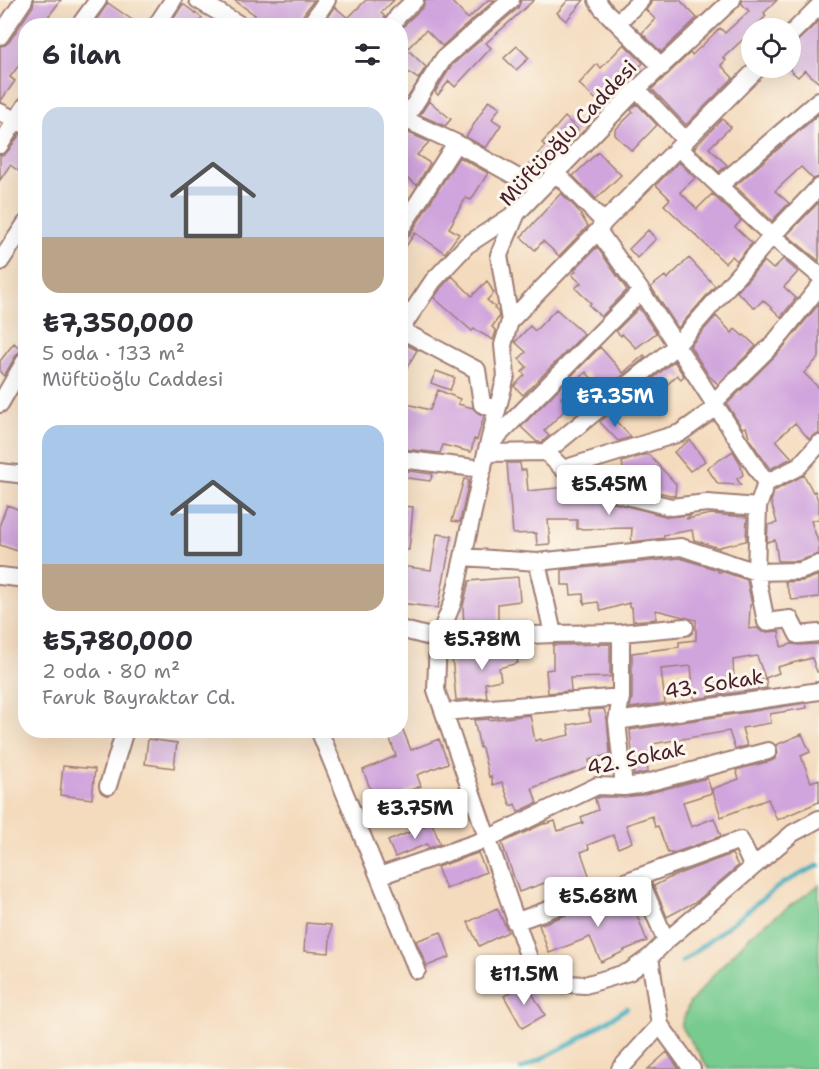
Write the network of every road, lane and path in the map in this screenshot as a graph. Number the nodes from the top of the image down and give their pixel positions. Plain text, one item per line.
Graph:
1 (24, 0) edge
2 (98, 0) edge
3 (173, 0) edge
4 (327, 0) edge
5 (415, 0) edge
6 (511, 0) edge
7 (597, 0) edge
8 (641, 0) edge
9 (732, 0) edge
10 (206, 2) edge
11 (819, 6) edge
12 (85, 18) edge
13 (161, 18) edge
14 (230, 18) edge
15 (315, 18) edge
16 (397, 18) edge
17 (617, 23) junction
18 (801, 24) edge
19 (0, 36) edge
20 (662, 67) junction
21 (748, 78) edge
22 (637, 88) junction
23 (819, 100) edge
24 (0, 111) edge
25 (408, 112) edge
26 (18, 121) edge
27 (408, 123) edge
28 (18, 126) edge
29 (456, 143) junction
30 (682, 144) junction
31 (0, 145) edge
32 (556, 172) junction
33 (719, 186) junction
34 (819, 187) edge
35 (542, 188) junction
36 (517, 213) junction
37 (408, 218) edge
38 (601, 226) junction
39 (18, 236) edge
40 (772, 236) junction
41 (0, 262) edge
42 (819, 275) edge
43 (819, 287) edge
44 (641, 291) junction
45 (408, 318) edge
46 (510, 321) junction
47 (408, 334) edge
48 (676, 346) junction
49 (18, 373) edge
50 (0, 404) edge
51 (716, 404) junction
52 (497, 410) junction
53 (819, 444) edge
54 (546, 452) junction
55 (485, 456) junction
56 (408, 459) edge
57 (563, 469) junction
58 (0, 472) edge
59 (18, 474) edge
60 (766, 483) junction
61 (758, 507) junction
62 (463, 557) junction
63 (537, 562) junction
64 (819, 564) edge
65 (756, 572) junction
66 (0, 576) edge
67 (18, 578) edge
68 (685, 627) dead end
69 (408, 631) edge
70 (621, 633) junction
71 (819, 633) edge
72 (553, 634) junction
73 (438, 639) junction
74 (819, 691) edge
75 (621, 697) junction
76 (444, 712) junction
77 (617, 721) junction
78 (123, 738) edge
79 (322, 738) edge
80 (768, 751) dead end
81 (108, 786) dead end
82 (624, 787) junction
83 (819, 819) edge
84 (487, 839) junction
85 (753, 867) junction
86 (379, 876) junction
87 (639, 877) junction
88 (515, 922) junction
89 (666, 941) junction
90 (650, 957) junction
91 (417, 970) dead end
92 (660, 1025) junction
93 (620, 1069) edge
94 (692, 1069) edge

1 - 19 street
2 - 12 street
3 - 13 street
4 - 15 street
5 - 16 street
6 - 25 street
7 - 17 street
8 - 17 street
9 - 20 street, Müftüoğlu Caddesi
10 - 14 street
11 - 18 street
17 - 20 street
20 - 22 street, Müftüoğlu Caddesi
21 - 30 street
22 - 30 street
22 - 32 street, Müftüoğlu Caddesi
23 - 33 street
24 - 26 street
27 - 29 street
28 - 31 street
29 - 35 street
29 - 37 street
30 - 33 street
30 - 38 street
32 - 35 street, Müftüoğlu Caddesi
32 - 38 street
33 - 40 street
34 - 40 street
35 - 36 street, Müftüoğlu Caddesi
36 - 45 street
36 - 46 street, Müftüoğlu Caddesi
38 - 44 street
38 - 46 street
39 - 41 street
40 - 42 street
40 - 48 street
43 - 51 street
44 - 48 street
44 - 55 street
46 - 52 street, Müftüoğlu Caddesi
47 - 52 street
48 - 51 street
48 - 54 street
49 - 50 street
51 - 57 street
51 - 60 street
52 - 55 street, Müftüoğlu Caddesi
53 - 60 street
54 - 55 street
54 - 57 street
55 - 56 street
55 - 62 street, Müftüoğlu Caddesi
57 - 61 street
58 - 59 street
60 - 61 street
61 - 65 street
62 - 63 street
62 - 73 street, Müftüoğlu Caddesi
63 - 65 street
63 - 72 street
64 - 65 street
65 - 71 street
66 - 67 street
68 - 70 street
69 - 73 street
70 - 72 street
70 - 75 street
72 - 73 street
73 - 76 street, Müftüoğlu Caddesi
74 - 77 street, 43. Sokak
75 - 76 street
75 - 77 street
76 - 84 street, Müftüoğlu Caddesi
77 - 82 street
78 - 81 street
79 - 86 street
80 - 82 street, 42. Sokak
82 - 84 street, 42. Sokak
83 - 85 street, Müftüoğlu Caddesi
84 - 86 street, 42. Sokak
84 - 88 street, Müftüoğlu Caddesi
85 - 87 street
85 - 89 street, Müftüoğlu Caddesi
86 - 91 street
87 - 88 street
87 - 89 street
88 - 90 street, Müftüoğlu Caddesi
89 - 90 street, Müftüoğlu Caddesi
90 - 92 street
92 - 93 street
92 - 94 street

